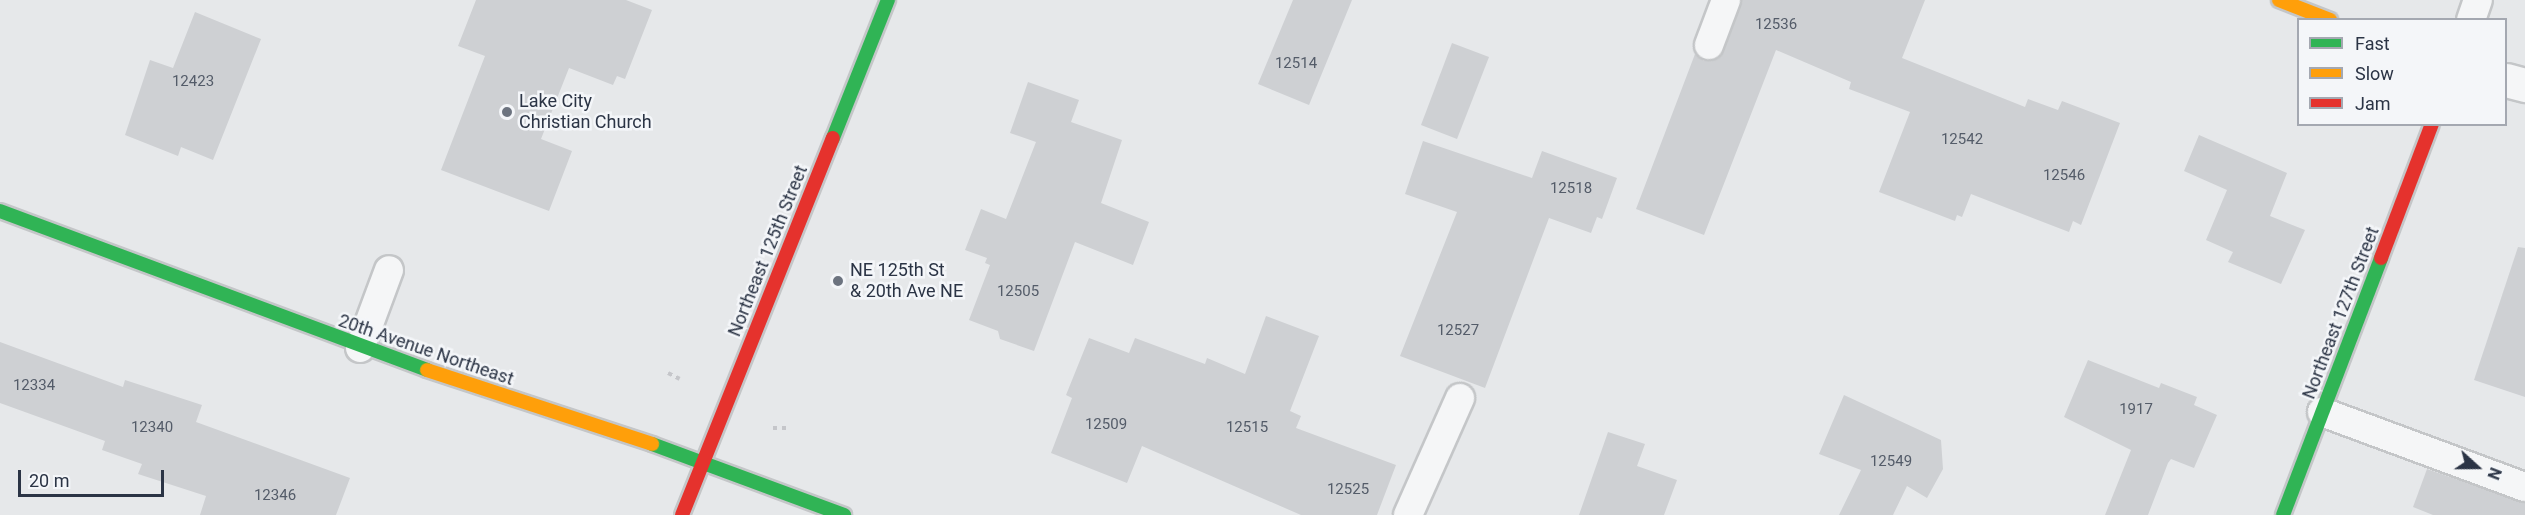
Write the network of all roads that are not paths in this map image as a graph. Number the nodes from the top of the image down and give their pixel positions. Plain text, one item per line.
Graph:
1 (888, 0) edge
2 (1726, 0) edge
3 (2279, 0) edge
4 (2478, 0) edge
5 (2325, 18) edge
6 (2472, 18) edge
7 (1709, 45) dead end
8 (2507, 80) edge
9 (2525, 85) edge
10 (2431, 126) edge
11 (0, 210) edge
12 (389, 270) dead end
13 (360, 348) junction
14 (1460, 398) dead end
15 (2322, 412) junction
16 (703, 461) junction
17 (2525, 487) edge
18 (682, 515) edge
19 (844, 515) edge
20 (1408, 515) edge
21 (2283, 515) edge

1 - 16 street, Northeast 125th Street
2 - 7 lane
3 - 5 street
4 - 6 lane
8 - 9 street
10 - 15 street, Northeast 127th Street
11 - 13 street, 20th Avenue Northeast
12 - 13 lane
13 - 16 street, 20th Avenue Northeast
14 - 20 lane
15 - 17 lane
15 - 21 street, Northeast 127th Street
16 - 18 street, Northeast 125th Street
16 - 19 street, 20th Avenue Northeast

